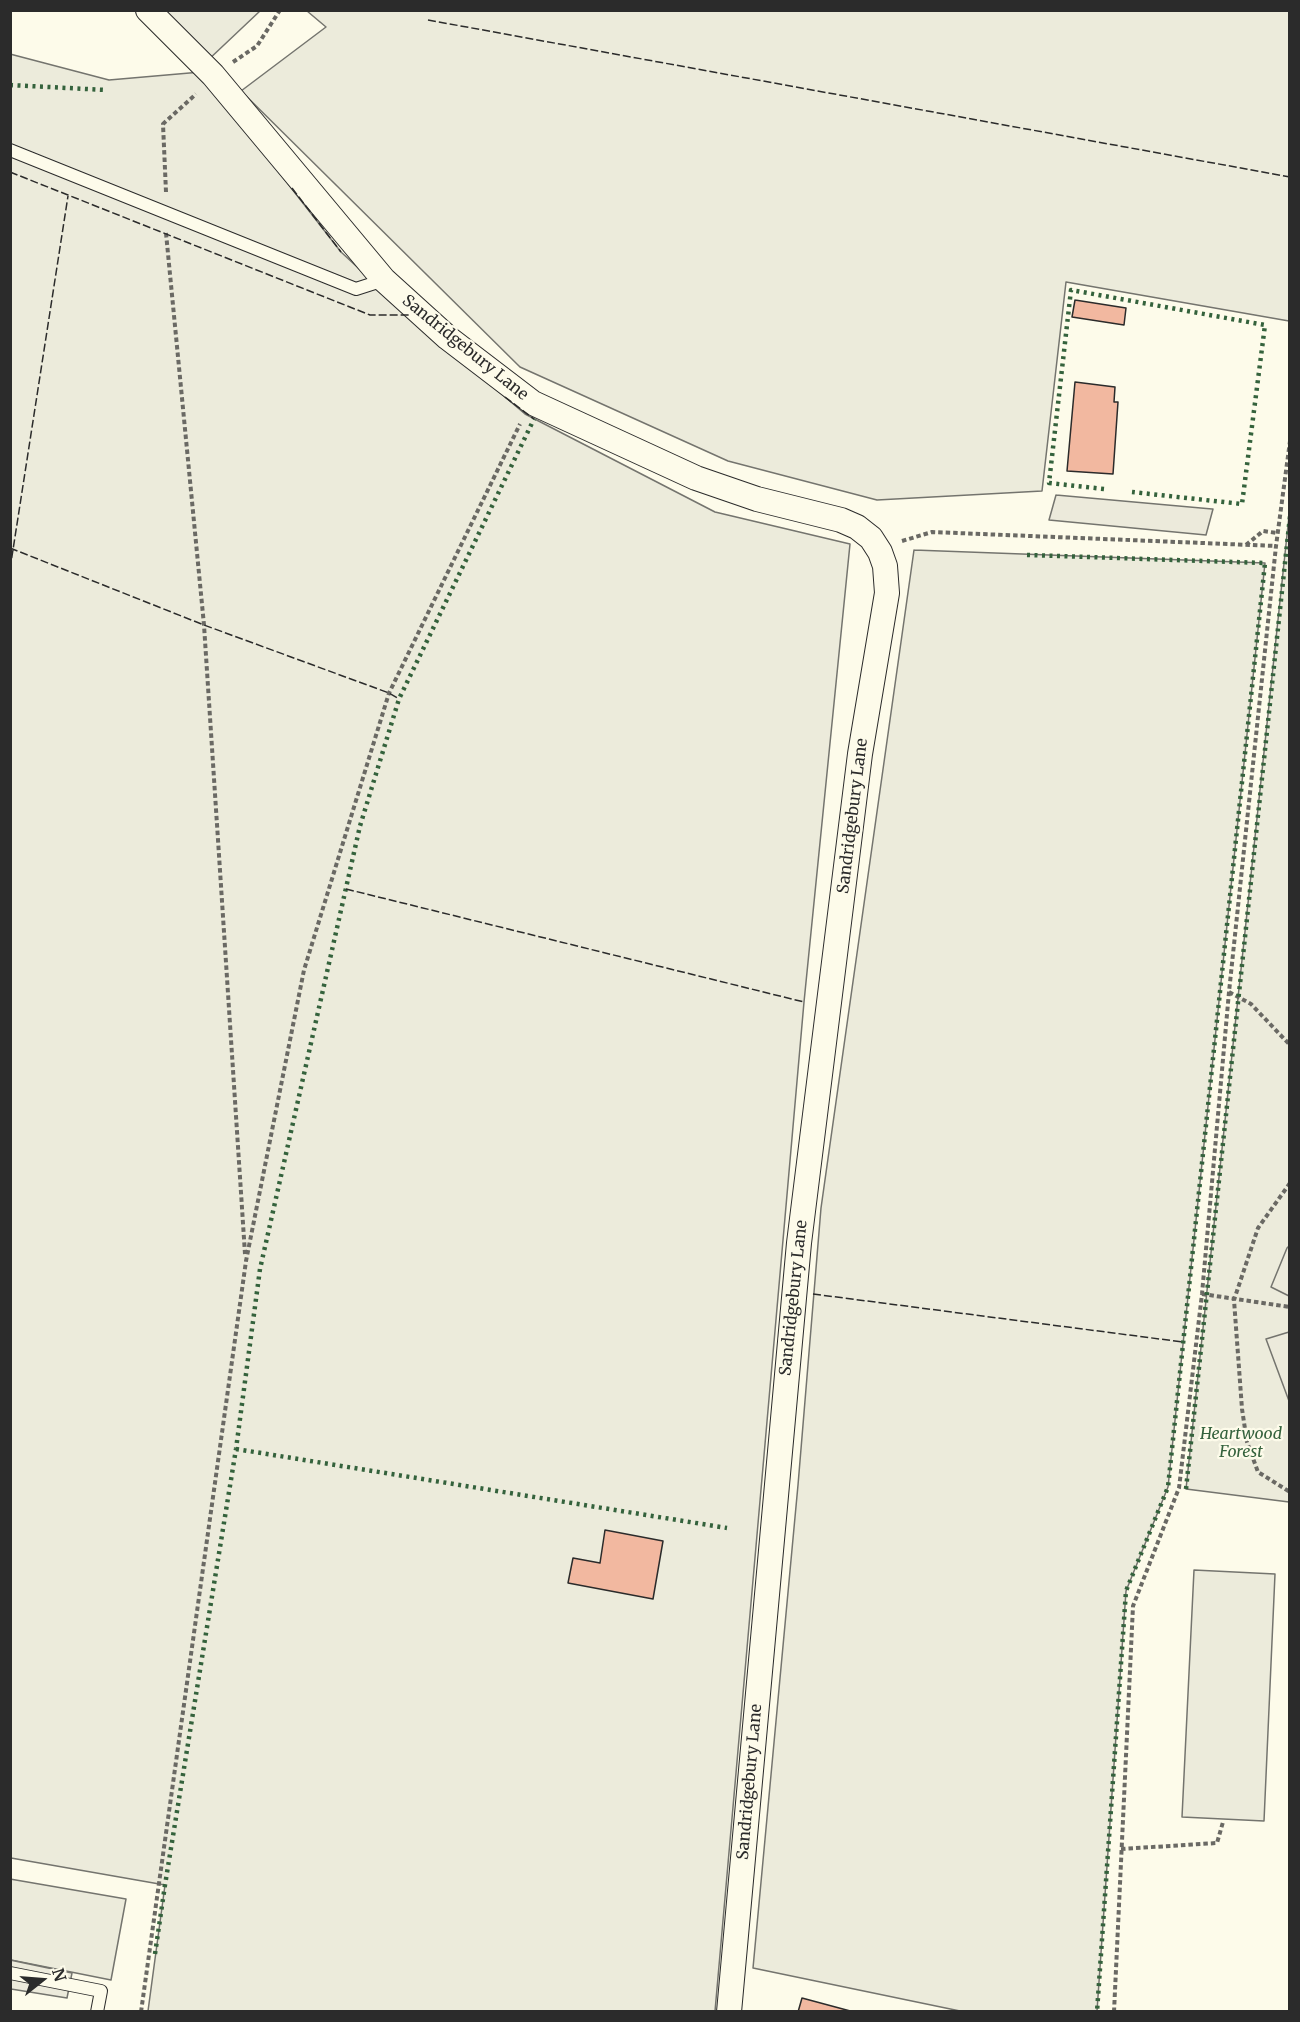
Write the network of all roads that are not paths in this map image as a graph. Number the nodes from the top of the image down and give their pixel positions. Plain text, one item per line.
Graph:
1 (148, 10) edge
2 (10, 150) edge
3 (384, 280) junction
4 (10, 1973) edge
5 (97, 2012) edge
6 (729, 2012) edge

1 - 3 street, Sandridgebury Lane
2 - 3 lane
3 - 6 street, Sandridgebury Lane
4 - 5 lane

